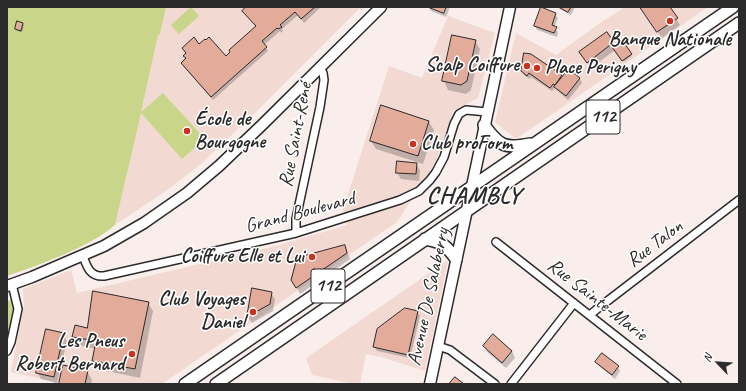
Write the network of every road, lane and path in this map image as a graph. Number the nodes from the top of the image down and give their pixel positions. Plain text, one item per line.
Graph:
1 (381, 7) edge
2 (510, 7) edge
3 (733, 7) edge
4 (739, 23) edge
5 (320, 68) junction
6 (487, 112) junction
7 (484, 125) junction
8 (535, 143) junction
9 (471, 187) junction
10 (739, 200) edge
11 (466, 211) junction
12 (296, 233) junction
13 (425, 239) junction
14 (496, 242) dead end
15 (83, 256) junction
16 (456, 259) junction
17 (9, 285) edge
18 (574, 303) junction
19 (590, 315) junction
20 (438, 346) junction
21 (7, 351) edge
22 (186, 384) edge
23 (216, 384) edge
24 (430, 384) edge
25 (495, 384) edge
26 (511, 384) edge
27 (677, 384) edge

1 - 5 street
2 - 6 street, Avenue De Salaberry
3 - 8 main road, 112
4 - 11 main road, 112
5 - 12 street, Rue Saint-René
5 - 15 street
6 - 7 street, Avenue De Salaberry
6 - 12 street, Grand Boulevard
7 - 8 main road
7 - 9 street, Avenue De Salaberry
8 - 9 main road, 112
9 - 11 street, Avenue De Salaberry
9 - 22 main road, 112
10 - 19 street, Rue Talon
11 - 13 main road, 112
11 - 16 street, Avenue De Salaberry
12 - 15 street, Grand Boulevard
13 - 16 main road
13 - 23 main road, 112
14 - 18 street, Rue Sainte-Marie
15 - 17 street
16 - 20 street, Avenue De Salaberry
17 - 21 street
18 - 19 street, Rue Sainte-Marie
18 - 26 street
19 - 27 street, Rue Sainte-Marie
20 - 24 street, Avenue De Salaberry
20 - 25 street

